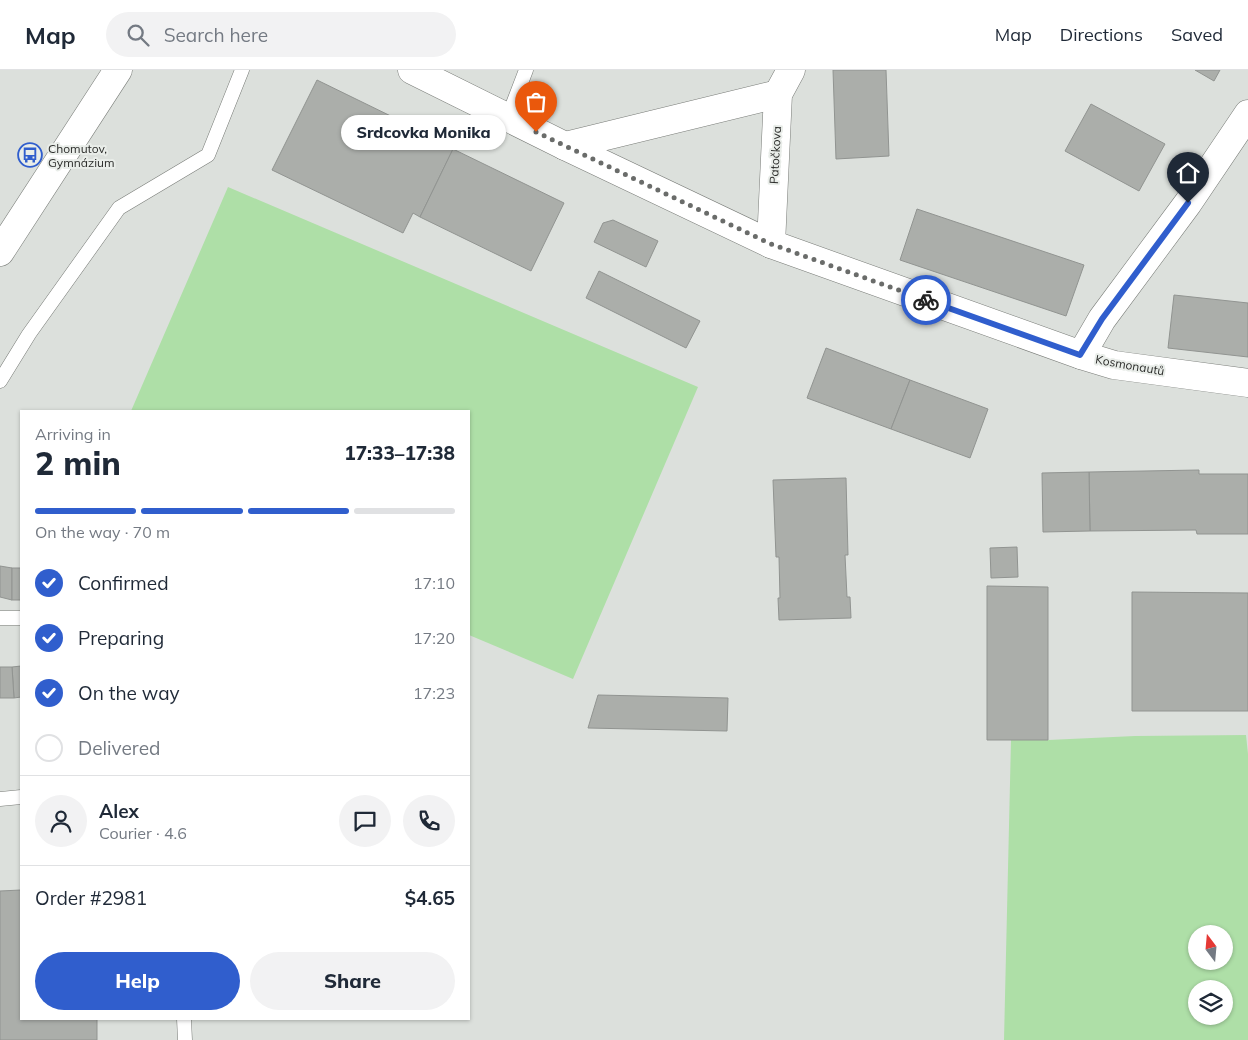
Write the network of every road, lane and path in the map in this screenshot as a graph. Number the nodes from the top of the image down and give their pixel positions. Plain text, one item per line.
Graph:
1 (118, 70) edge
2 (242, 70) edge
3 (412, 70) edge
4 (526, 70) edge
5 (791, 70) edge
6 (778, 94) junction
7 (1248, 114) edge
8 (508, 117) junction
9 (565, 146) junction
10 (771, 244) junction
11 (0, 252) edge
12 (1080, 355) junction
13 (0, 381) edge
14 (1248, 383) edge
15 (0, 618) edge
16 (20, 618) edge
17 (20, 797) edge
18 (0, 798) edge
19 (184, 1020) edge
20 (185, 1040) edge

1 - 11 street
2 - 13 lane
3 - 8 street, Kosmonautů
4 - 8 lane
5 - 6 street, Patočkova
6 - 9 street
6 - 10 street, Patočkova
7 - 12 street
8 - 9 street, Kosmonautů
9 - 10 street, Kosmonautů
10 - 12 street, Kosmonautů
12 - 14 street, Kosmonautů
15 - 16 lane
17 - 18 lane
19 - 20 lane

